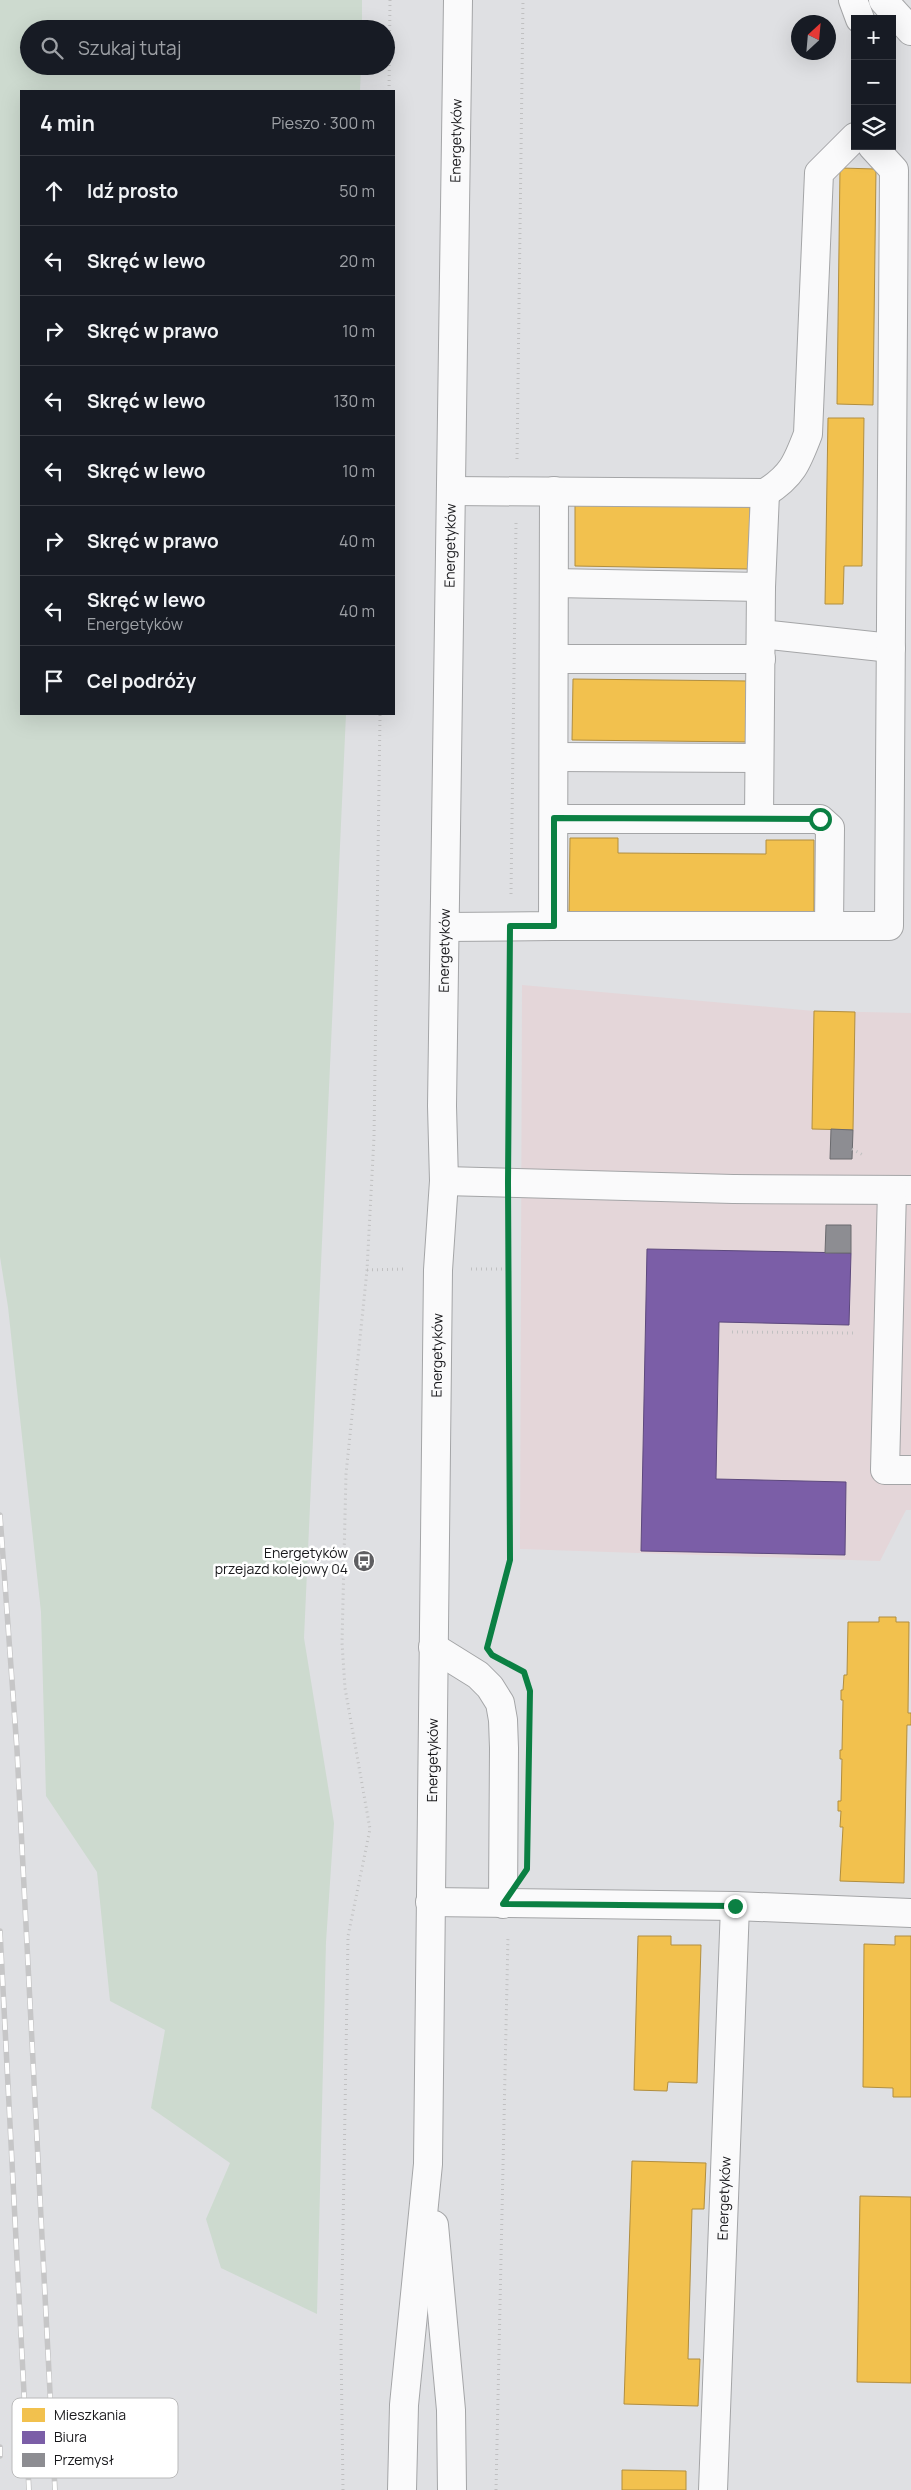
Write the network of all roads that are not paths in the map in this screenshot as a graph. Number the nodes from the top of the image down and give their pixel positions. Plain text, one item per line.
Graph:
1 (458, 0) edge
2 (853, 0) edge
3 (883, 0) edge
4 (859, 15) edge
5 (911, 31) edge
6 (851, 141) edge
7 (876, 150) edge
8 (902, 206) edge
9 (451, 491) junction
10 (554, 491) junction
11 (765, 493) junction
12 (554, 583) junction
13 (761, 587) junction
14 (761, 646) junction
15 (891, 648) junction
16 (554, 659) junction
17 (554, 758) junction
18 (759, 758) junction
19 (554, 818) junction
20 (758, 819) junction
21 (554, 926) junction
22 (829, 926) junction
23 (445, 927) junction
24 (444, 1181) junction
25 (901, 1190) edge
26 (911, 1470) edge
27 (433, 1647) junction
28 (430, 1902) junction
29 (503, 1904) junction
30 (735, 1906) junction
31 (911, 1913) edge
32 (428, 2164) junction
33 (402, 2490) edge
34 (452, 2490) edge
35 (713, 2490) edge

1 - 9 main road, Energetyków
2 - 4 main road
3 - 5 main road
6 - 11 main road
7 - 8 main road
8 - 15 main road
9 - 10 main road
9 - 23 main road, Energetyków
10 - 11 main road
10 - 12 main road
11 - 13 main road
12 - 13 main road
12 - 16 main road
13 - 14 main road
14 - 15 main road
14 - 16 main road
14 - 18 main road
15 - 22 main road
16 - 17 main road
17 - 18 main road
17 - 19 main road
18 - 20 main road
19 - 20 main road
19 - 21 main road
20 - 22 main road
21 - 22 main road
21 - 23 main road
23 - 24 main road, Energetyków
24 - 25 main road
24 - 27 main road, Energetyków
25 - 26 main road
27 - 28 main road, Energetyków
27 - 29 main road
28 - 29 main road
28 - 32 main road, Energetyków
29 - 30 main road
30 - 31 main road
30 - 35 main road, Energetyków
32 - 33 main road, Energetyków
32 - 34 main road, Energetyków

